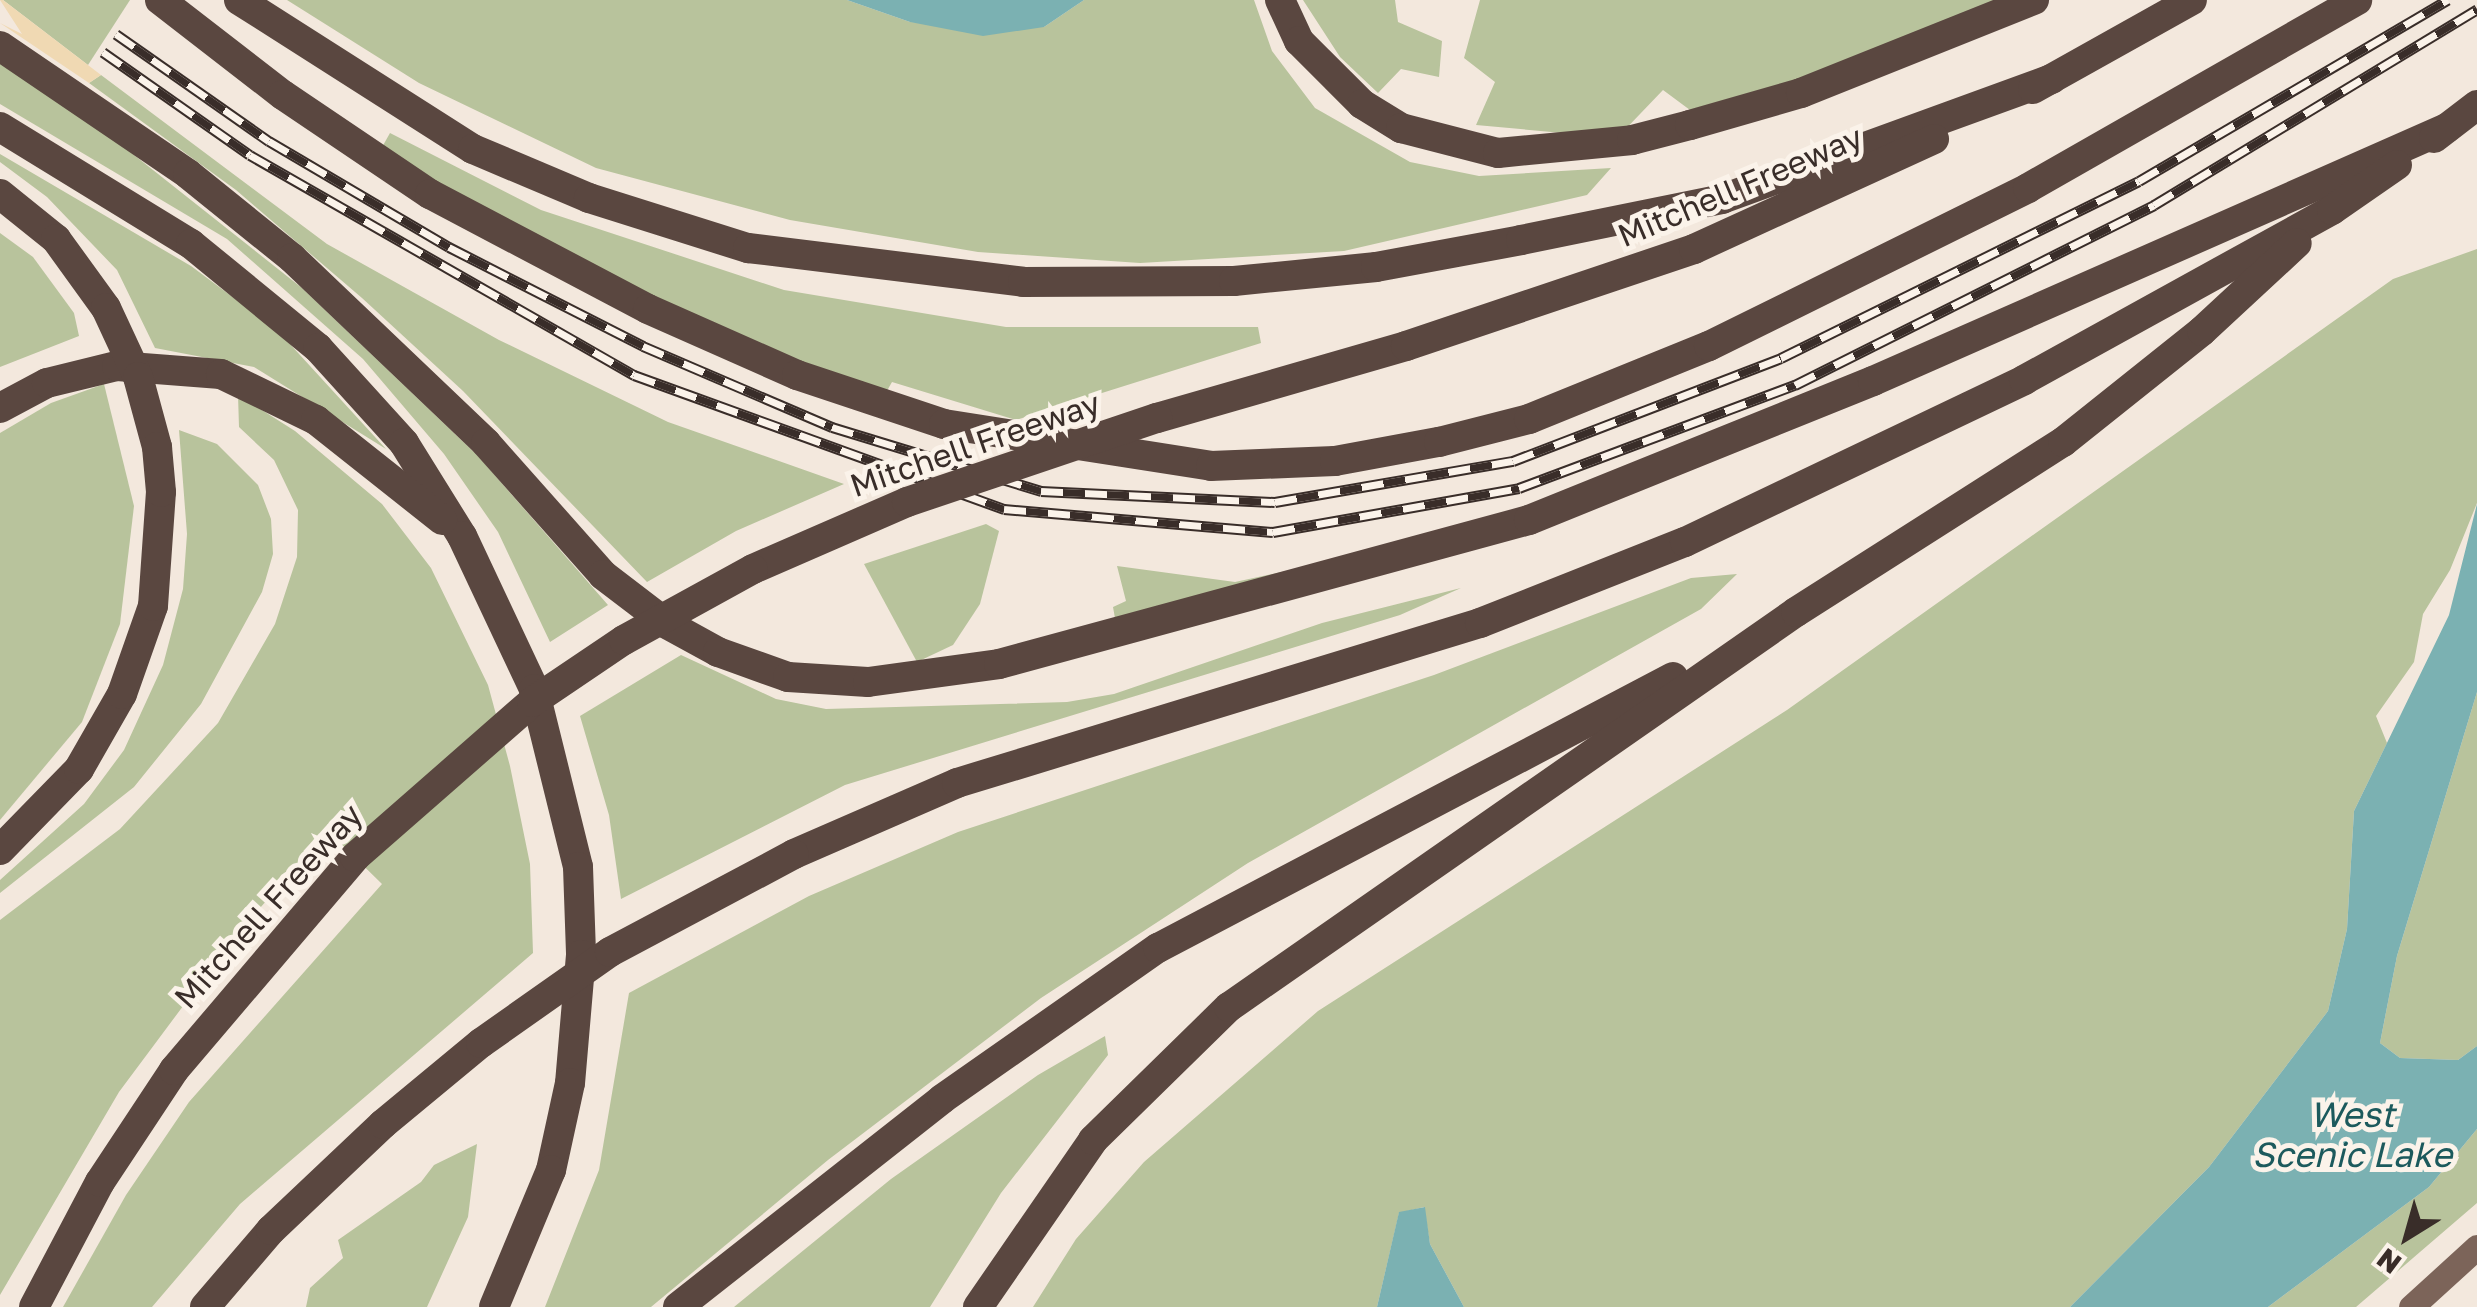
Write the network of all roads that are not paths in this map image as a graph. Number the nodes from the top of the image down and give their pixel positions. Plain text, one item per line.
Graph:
1 (160, 0) edge
2 (239, 0) edge
3 (1280, 0) edge
4 (2034, 0) edge
5 (2192, 0) edge
6 (2357, 0) edge
7 (0, 46) edge
8 (2052, 79) junction
9 (2477, 105) edge
10 (0, 127) edge
11 (2447, 128) junction
12 (0, 194) edge
13 (2332, 210) junction
14 (0, 408) edge
15 (462, 536) junction
16 (1796, 612) junction
17 (0, 850) edge
18 (2477, 1247) edge
19 (34, 1307) edge
20 (205, 1307) edge
21 (494, 1307) edge
22 (678, 1307) edge
23 (978, 1307) edge
24 (2412, 1307) edge

1 - 6 highway
2 - 8 highway
3 - 4 highway
5 - 8 highway, Mitchell Freeway
7 - 11 highway
8 - 19 highway, Mitchell Freeway, bridge
9 - 11 highway
10 - 15 highway
11 - 13 highway
12 - 17 highway, bridge
13 - 16 highway
13 - 20 highway, bridge
14 - 15 highway
15 - 21 highway
16 - 22 highway
16 - 23 highway
18 - 24 main road

